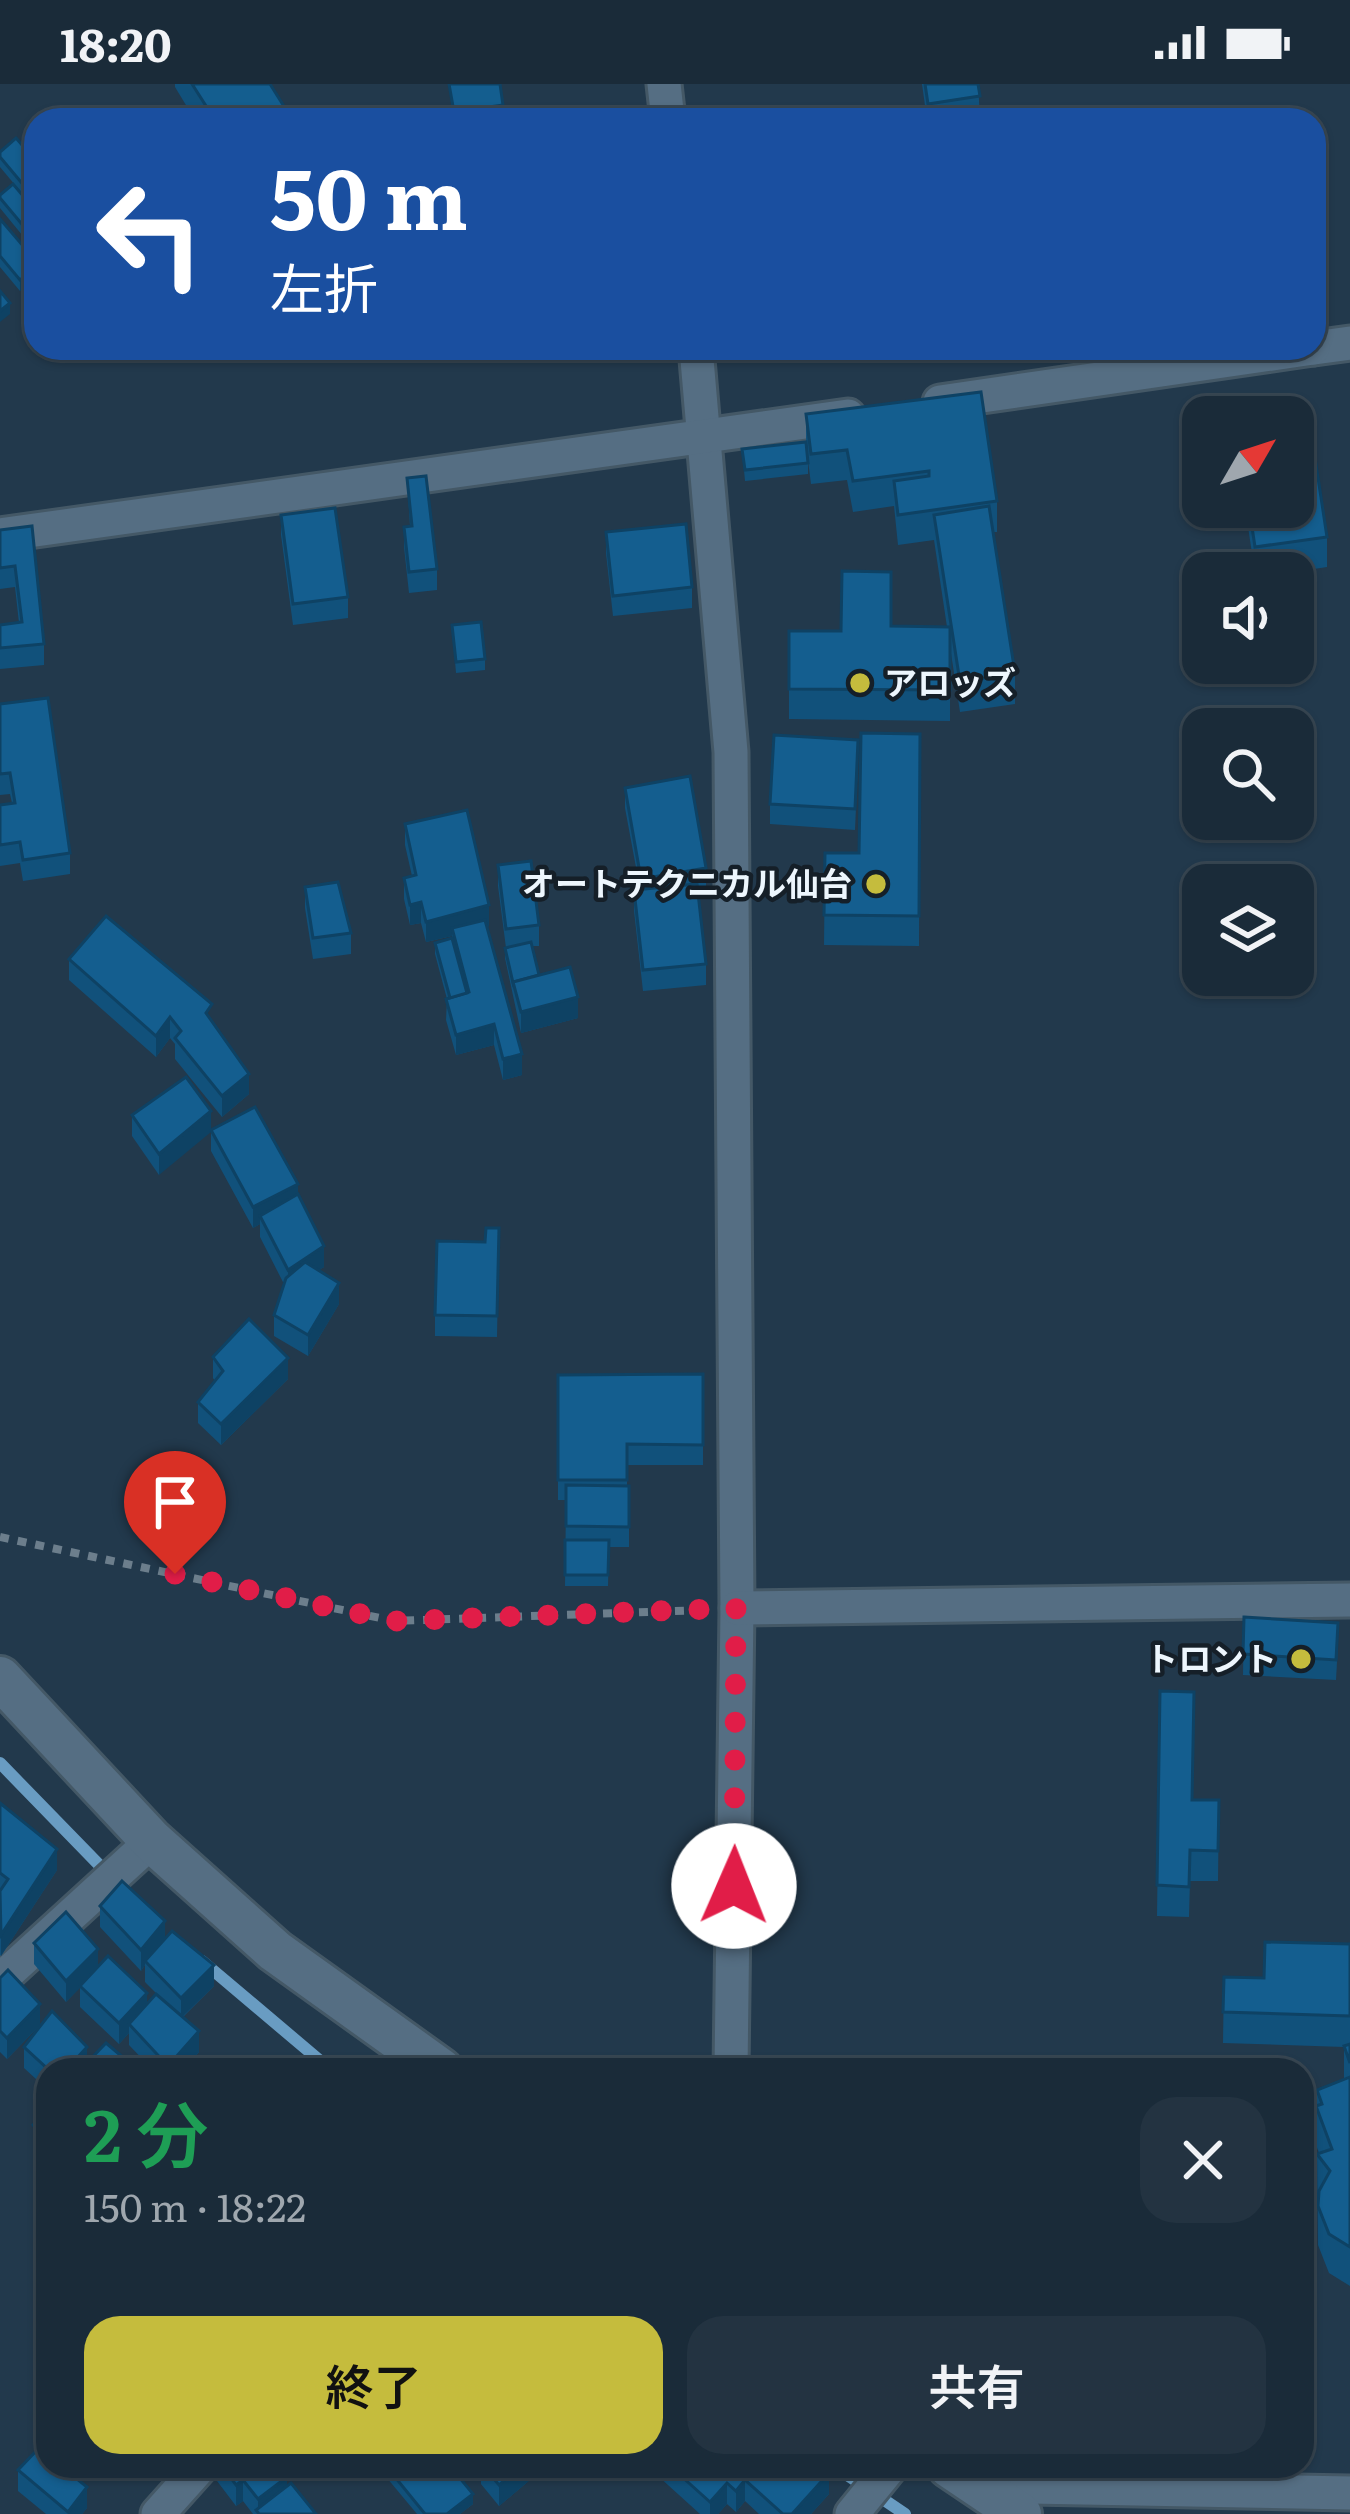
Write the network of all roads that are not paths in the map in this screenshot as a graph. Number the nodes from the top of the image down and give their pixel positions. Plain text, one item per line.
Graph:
1 (697, 360) edge
2 (1231, 360) edge
3 (916, 406) edge
4 (870, 412) edge
5 (706, 436) junction
6 (0, 535) edge
7 (1350, 1600) edge
8 (736, 1608) junction
9 (0, 1678) edge
10 (128, 1863) junction
11 (0, 1980) edge
12 (424, 2058) edge
13 (731, 2058) edge
14 (192, 2478) edge
15 (967, 2478) edge
16 (1009, 2478) edge
17 (1350, 2493) edge
18 (168, 2510) edge
19 (1020, 2514) edge

1 - 5 street
2 - 3 street
4 - 5 street
5 - 6 street
5 - 8 street
7 - 8 street
8 - 13 street
9 - 10 street
10 - 11 street
10 - 12 street
14 - 18 street
15 - 19 street
16 - 17 street

